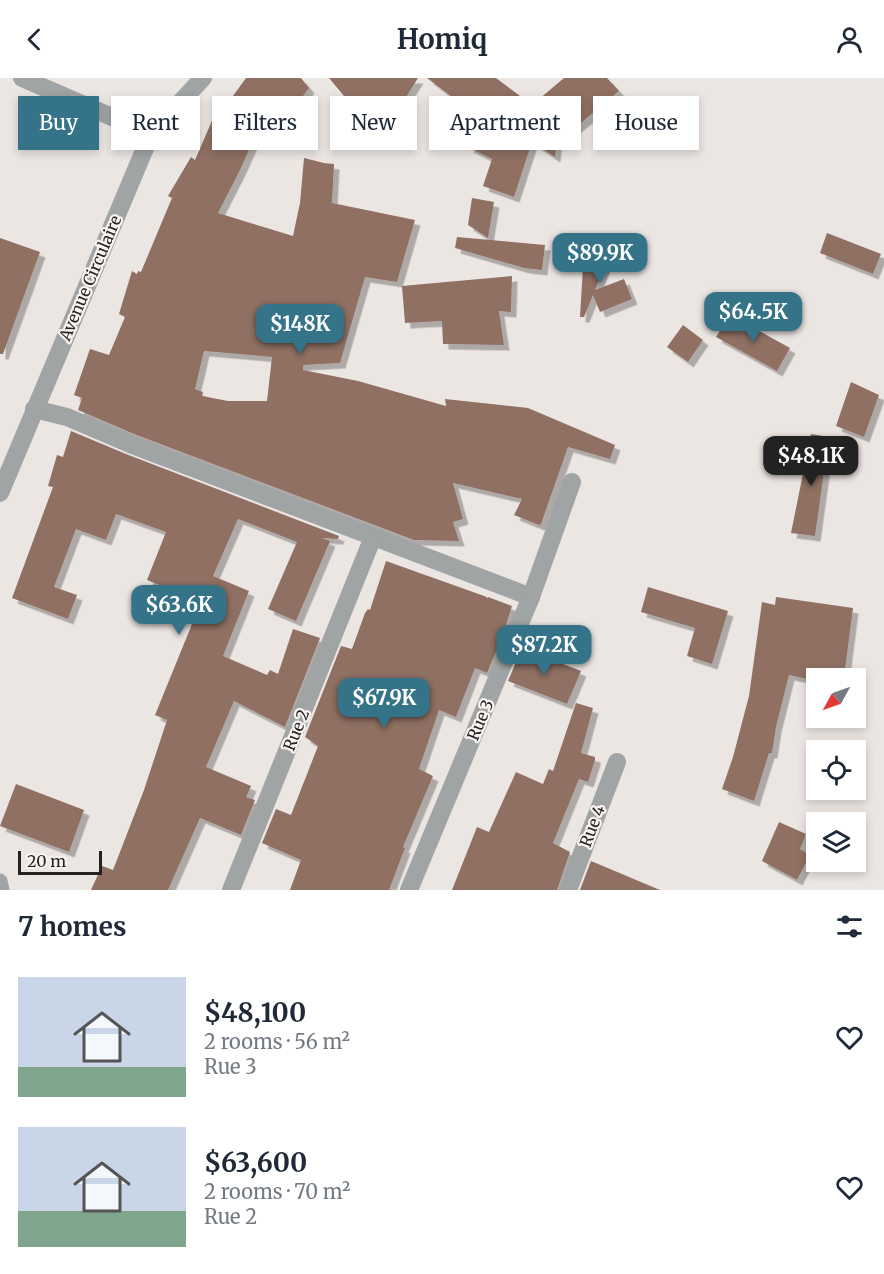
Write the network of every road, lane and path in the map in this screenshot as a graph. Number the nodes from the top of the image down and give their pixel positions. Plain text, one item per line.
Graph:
1 (22, 78) edge
2 (203, 78) edge
3 (186, 96) edge
4 (111, 117) edge
5 (144, 150) edge
6 (34, 409) junction
7 (572, 482) dead end
8 (0, 494) edge
9 (373, 537) junction
10 (531, 597) junction
11 (617, 762) dead end
12 (0, 881) edge
13 (2, 890) edge
14 (231, 890) edge
15 (409, 890) edge
16 (568, 890) edge

1 - 4 street
2 - 3 street, Avenue Circulaire
5 - 6 street, Avenue Circulaire
6 - 8 street, Avenue Circulaire
6 - 9 street
7 - 10 street, Rue 3
9 - 10 street
9 - 14 street, Rue 2
10 - 15 street, Rue 3
11 - 16 street, Rue 4
12 - 13 lane

